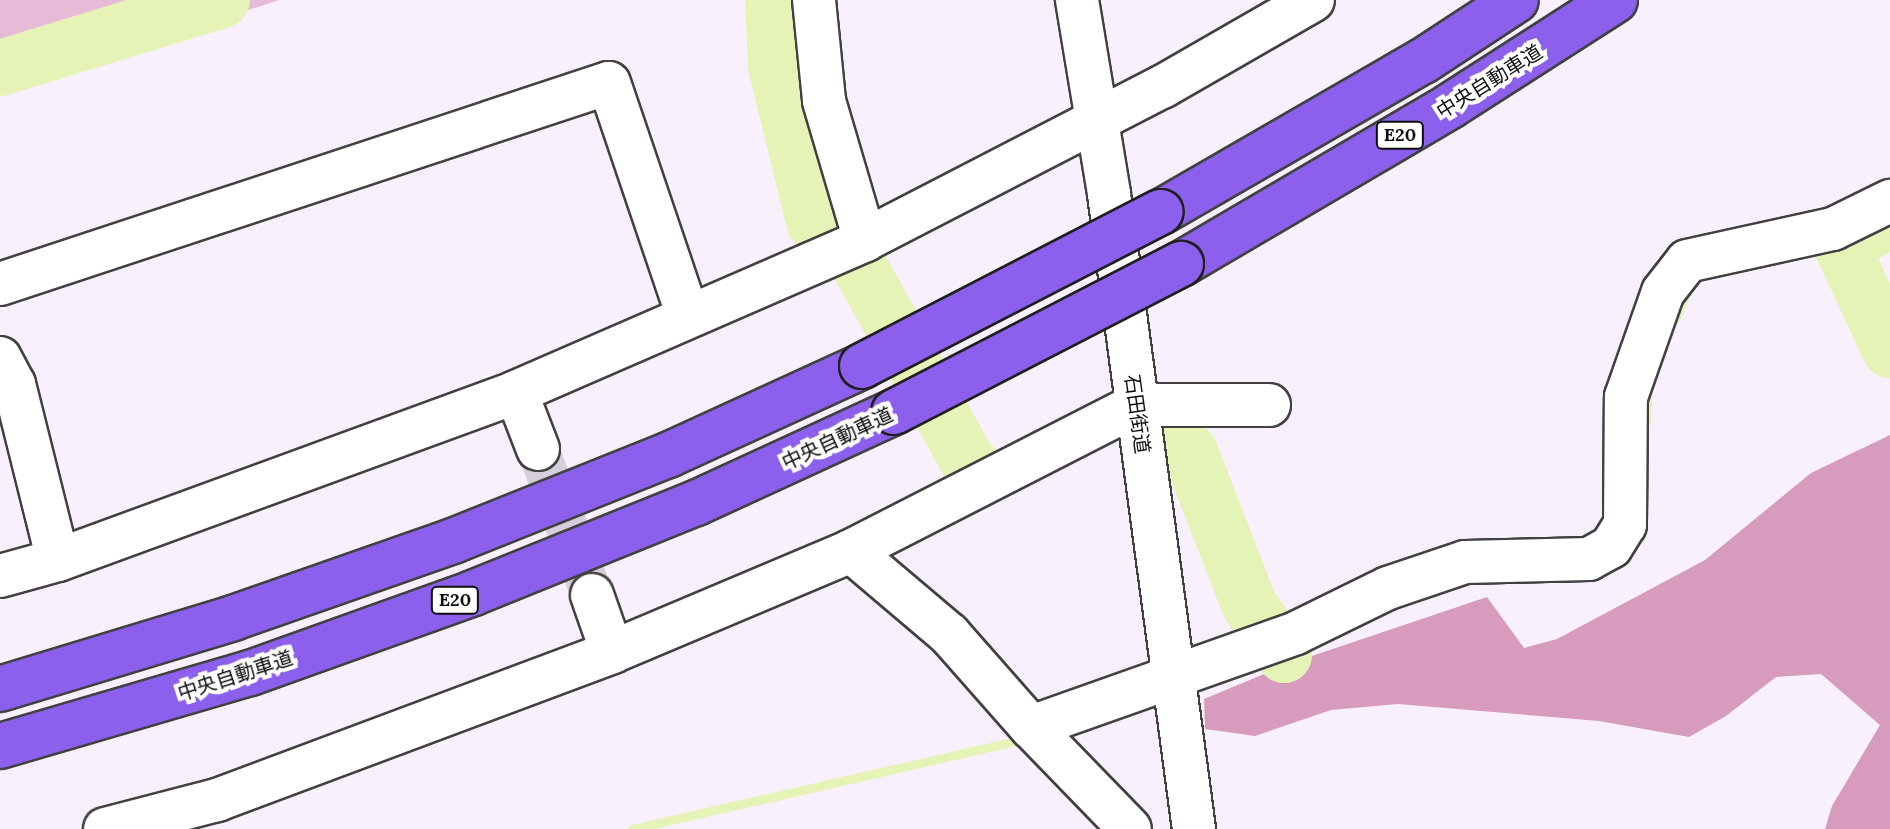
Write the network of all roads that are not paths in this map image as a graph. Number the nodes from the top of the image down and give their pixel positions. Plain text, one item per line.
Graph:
1 (814, 0) edge
2 (1077, 0) edge
3 (1313, 0) edge
4 (1516, 0) edge
5 (1615, 0) edge
6 (1096, 122) junction
7 (1890, 201) edge
8 (865, 240) junction
9 (0, 284) edge
10 (688, 316) junction
11 (0, 358) edge
12 (516, 392) junction
13 (1136, 405) junction
14 (1269, 405) dead end
15 (538, 449) tunnel mouth
16 (851, 551) junction
17 (58, 560) junction
18 (0, 576) edge
19 (592, 595) tunnel mouth
20 (612, 652) junction
21 (1175, 678) junction
22 (0, 689) edge
23 (1031, 727) junction
24 (0, 746) edge
25 (105, 829) edge
26 (1130, 829) edge
27 (1194, 829) edge

1 - 8 street
2 - 6 street, 石田街道
3 - 6 street
4 - 22 highway, E20, bridge
5 - 24 highway, 中央自動車道 / E20, bridge
6 - 8 street
6 - 13 street, 石田街道
7 - 21 street
8 - 10 street
9 - 10 street
10 - 12 street
11 - 17 street
12 - 15 street
12 - 17 street
13 - 14 street
13 - 16 street
13 - 21 street, 石田街道
16 - 20 street
16 - 23 street
17 - 18 street
19 - 20 street
20 - 25 street
21 - 23 street
21 - 27 street, 石田街道
23 - 26 street

